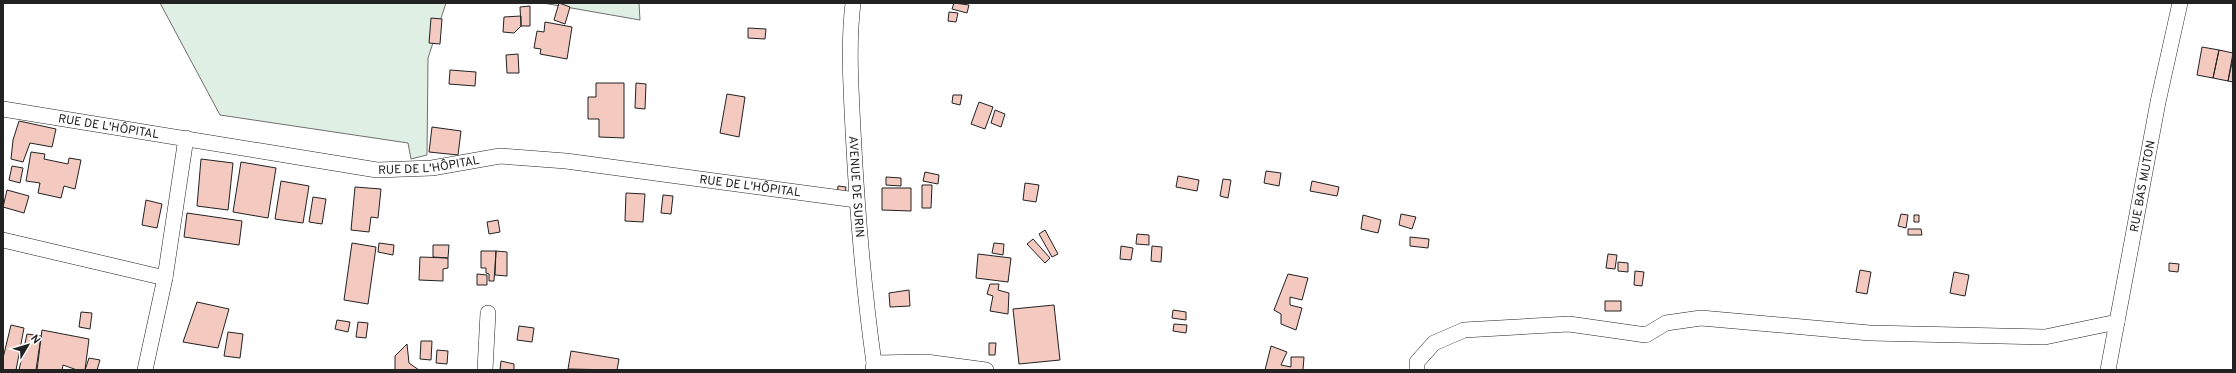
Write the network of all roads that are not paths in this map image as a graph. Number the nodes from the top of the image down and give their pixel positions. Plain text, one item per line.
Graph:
1 (853, 3) edge
2 (2180, 3) edge
3 (3, 109) edge
4 (186, 138) junction
5 (856, 200) junction
6 (3, 240) edge
7 (165, 278) junction
8 (488, 313) dead end
9 (2117, 322) junction
10 (874, 366) edge
11 (144, 370) edge
12 (485, 370) edge
13 (986, 370) edge
14 (1417, 370) edge
15 (2108, 370) edge

1 - 5 street, AVENUE DE SURIN
2 - 9 street, RUE BAS MUTON
3 - 4 street, RUE DE L'HÔPITAL
4 - 5 street, RUE DE L'HÔPITAL
4 - 7 street
5 - 10 street, AVENUE DE SURIN
6 - 7 street
7 - 11 street
8 - 12 street
9 - 14 street
9 - 15 street, RUE BAS MUTON
10 - 13 street

